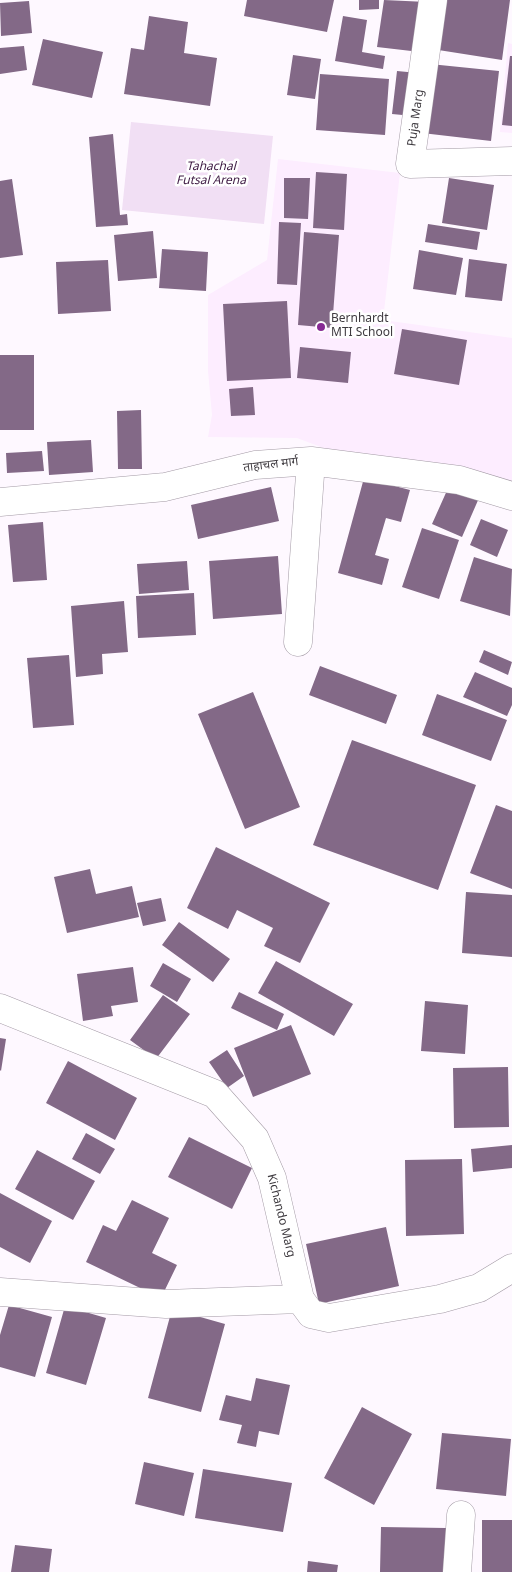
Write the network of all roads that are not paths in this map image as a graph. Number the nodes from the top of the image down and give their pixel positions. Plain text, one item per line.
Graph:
1 (433, 0) edge
2 (512, 161) edge
3 (311, 461) junction
4 (512, 496) edge
5 (0, 502) edge
6 (298, 642) dead end
7 (0, 1008) edge
8 (512, 1268) edge
9 (0, 1292) edge
10 (300, 1299) junction
11 (461, 1515) dead end
12 (457, 1572) edge

1 - 2 street, Puja Marg
3 - 4 street, ताहाचल मार्ग
3 - 5 street, ताहाचल मार्ग
3 - 6 street
7 - 10 street, Kichando Marg
8 - 10 street
9 - 10 street
11 - 12 street

